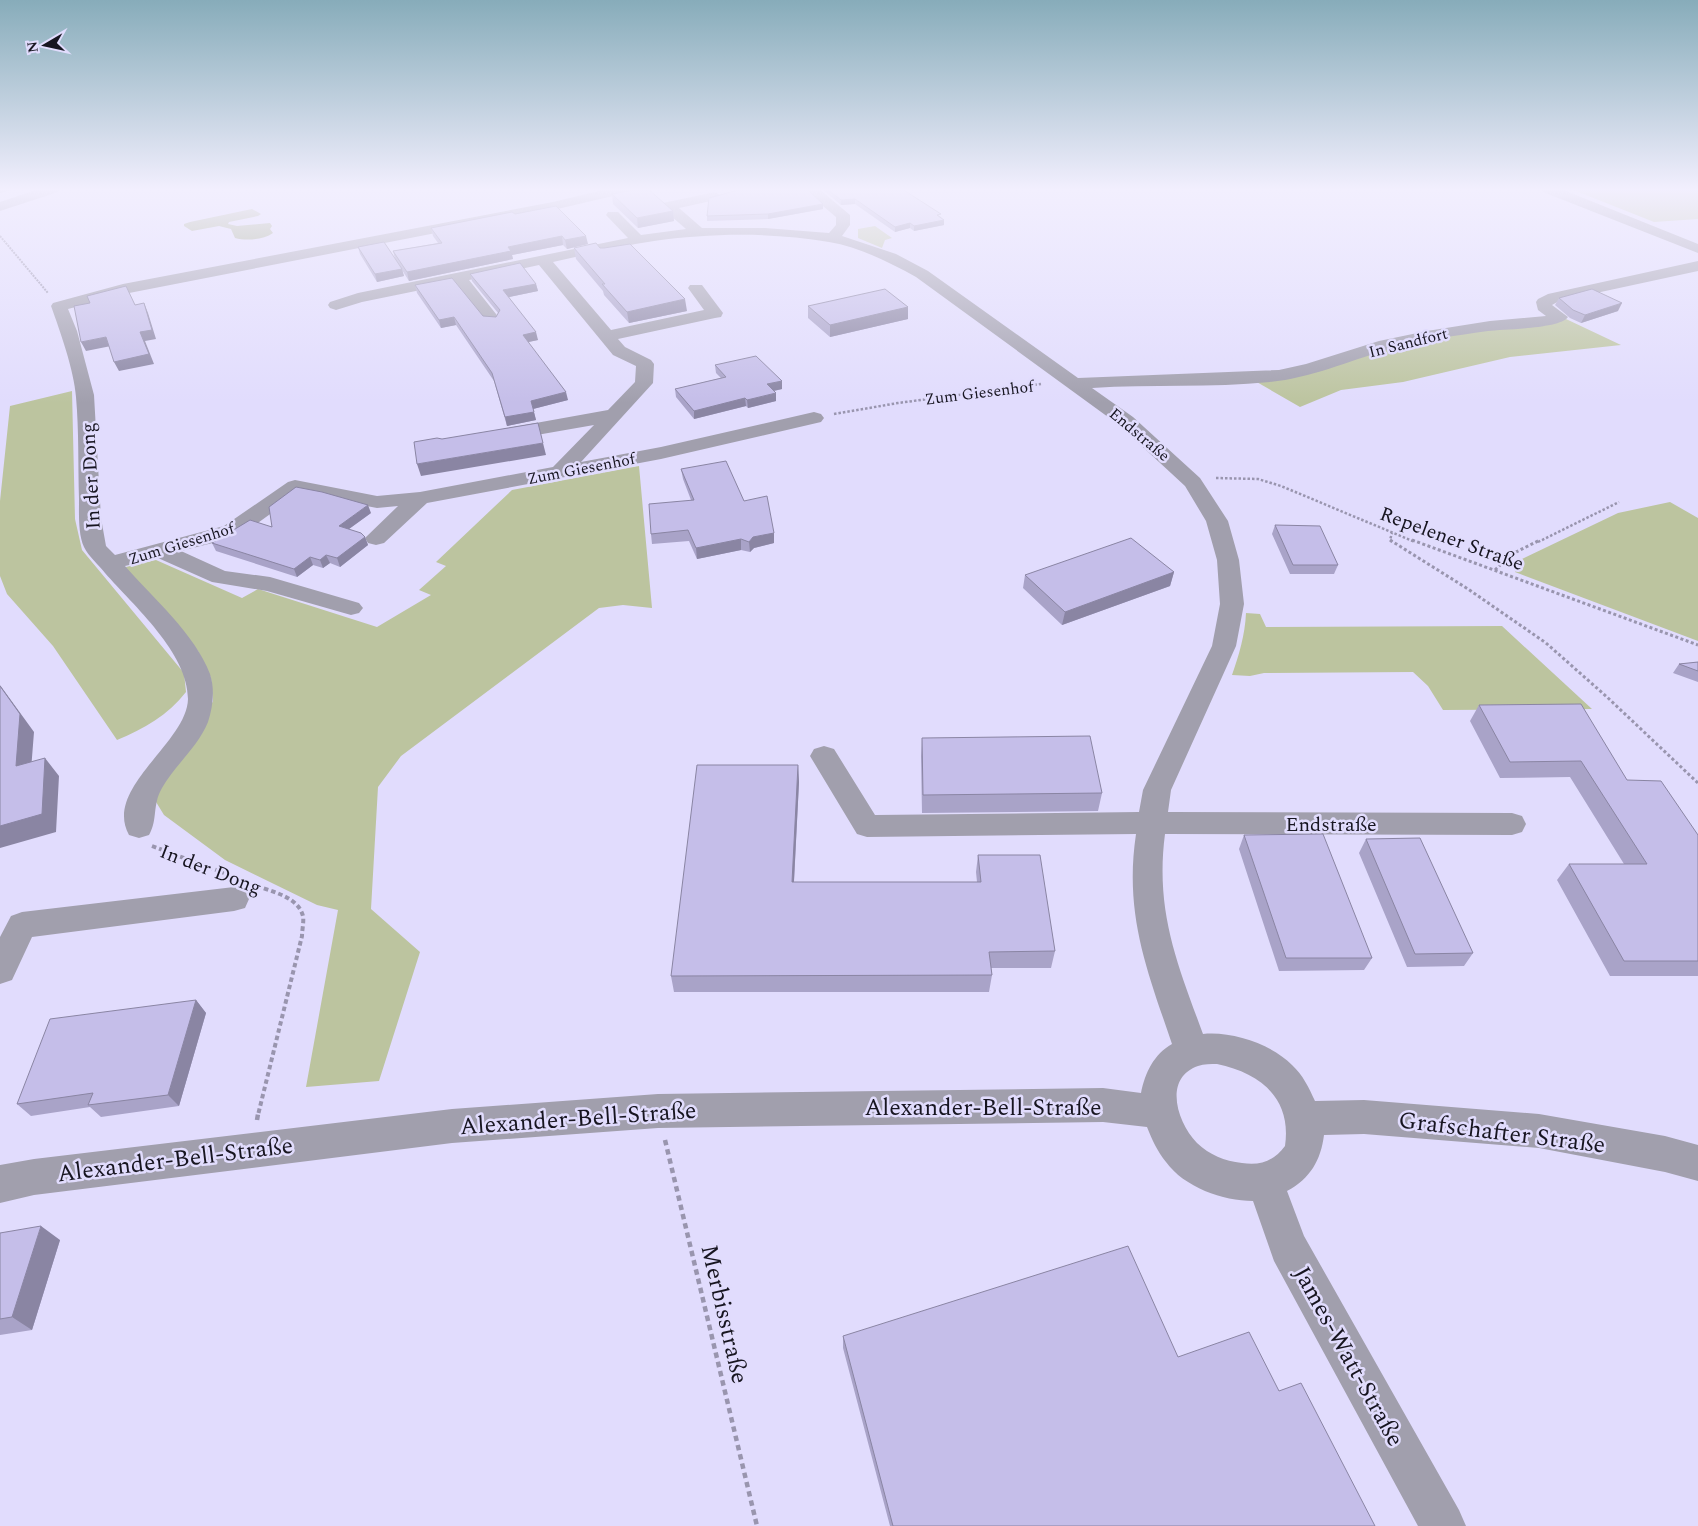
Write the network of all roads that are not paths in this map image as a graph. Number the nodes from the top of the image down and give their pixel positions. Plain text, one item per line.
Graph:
1 (273, 260) edge
2 (542, 260) edge
3 (543, 260) edge
4 (897, 260) edge
5 (1698, 266) edge
6 (459, 278) junction
7 (696, 288) dead end
8 (336, 305) dead end
9 (492, 319) edge
10 (607, 336) junction
11 (1072, 381) junction
12 (615, 414) junction
13 (814, 418) road end
14 (482, 438) edge
15 (560, 472) junction
16 (420, 498) junction
17 (376, 538) dead end
18 (159, 550) junction
19 (108, 564) junction
20 (351, 608) dead end
21 (824, 756) dead end
22 (1151, 823) junction
23 (1512, 824) dead end
24 (139, 827) road end
25 (238, 886) road end
26 (0, 970) edge
27 (1192, 1051) junction
28 (1159, 1112) junction
29 (1304, 1118) junction
30 (1698, 1163) edge
31 (1265, 1182) junction
32 (0, 1184) edge
33 (1443, 1526) edge

1 - 19 street, In der Dong
2 - 6 street, Endstraße
3 - 10 street
4 - 11 street, Endstraße
5 - 11 street, In Sandfort
6 - 8 street, Endstraße
6 - 9 street
7 - 10 street
10 - 12 street
11 - 22 street, Endstraße
12 - 14 street
12 - 15 street
13 - 15 street, Zum Giesenhof
15 - 16 street, Zum Giesenhof
16 - 17 street
16 - 18 street, Zum Giesenhof
18 - 19 street, Zum Giesenhof
18 - 20 street
19 - 24 street, In der Dong
21 - 22 street, Endstraße
22 - 23 street, Endstraße
22 - 27 street, Endstraße
25 - 26 street
27 - 28 street
27 - 29 street
28 - 31 street
28 - 32 street, Alexander-Bell-Straße
29 - 30 street, Grafschafter Straße
29 - 31 street
31 - 33 street, James-Watt-Straße

